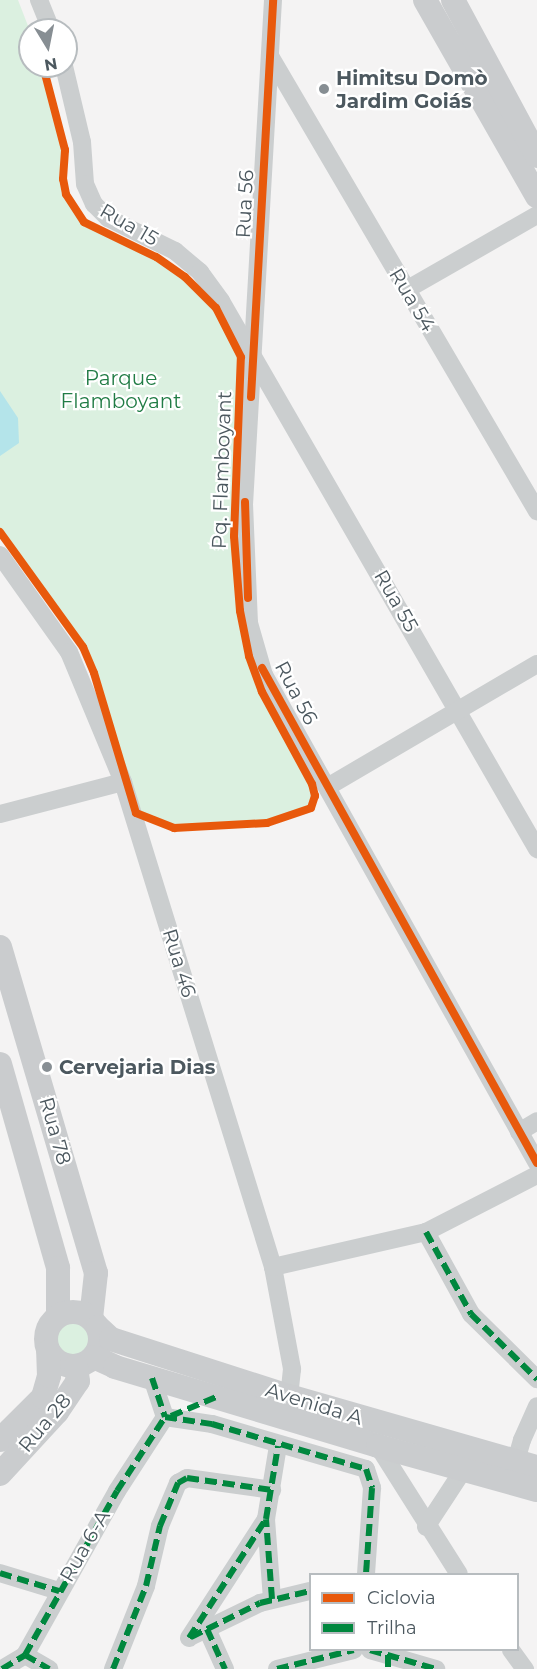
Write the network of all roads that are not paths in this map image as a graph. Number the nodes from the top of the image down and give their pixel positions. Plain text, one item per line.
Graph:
1 (39, 0) edge
2 (273, 0) edge
3 (425, 0) edge
4 (453, 0) edge
5 (46, 18) edge
6 (270, 56) junction
7 (67, 78) edge
8 (268, 87) junction
9 (288, 87) junction
10 (537, 156) edge
11 (537, 196) edge
12 (537, 215) edge
13 (406, 290) junction
14 (254, 353) junction
15 (537, 512) edge
16 (0, 555) edge
17 (537, 664) edge
18 (459, 710) junction
19 (123, 782) junction
20 (329, 786) junction
21 (0, 814) edge
22 (537, 849) edge
23 (0, 947) edge
24 (0, 1064) edge
25 (537, 1121) edge
26 (519, 1131) junction
27 (537, 1164) edge
28 (537, 1175) edge
29 (426, 1232) junction
30 (273, 1267) junction
31 (58, 1316) junction
32 (95, 1322) junction
33 (48, 1352) junction
34 (85, 1361) junction
35 (152, 1378) junction
36 (537, 1379) edge
37 (289, 1396) junction
38 (216, 1397) junction
39 (537, 1406) edge
40 (165, 1417) junction
41 (0, 1440) edge
42 (278, 1446) junction
43 (378, 1446) junction
44 (464, 1469) junction
45 (0, 1474) edge
46 (528, 1475) edge
47 (272, 1490) junction
48 (266, 1520) junction
49 (426, 1527) junction
50 (0, 1573) edge
51 (366, 1573) edge
52 (458, 1573) edge
53 (59, 1591) junction
54 (309, 1591) edge
55 (272, 1599) junction
56 (207, 1629) junction
57 (351, 1651) edge
58 (512, 1651) edge
59 (25, 1655) junction
60 (382, 1658) edge
61 (318, 1663) edge
62 (2, 1669) edge
63 (48, 1669) edge
64 (113, 1669) edge
65 (225, 1669) edge
66 (277, 1669) edge
67 (436, 1669) edge
68 (525, 1669) edge

1 - 5 street
2 - 6 street, Rua 56
3 - 11 main road
4 - 10 main road
6 - 8 street, Rua 56
6 - 9 street, Rua 54
7 - 14 street, Rua 15
8 - 9 street
8 - 14 street, Rua 56
9 - 13 street, Rua 54
12 - 13 street
13 - 15 street, Rua 54
14 - 18 street, Rua 55
14 - 20 street, Rua 56
16 - 19 street, Rua 46
17 - 18 street
18 - 20 street
18 - 22 street, Rua 55
19 - 21 street
19 - 30 street, Rua 46
20 - 26 street, Rua 56
23 - 32 main road, Rua 78
24 - 31 main road, Rua 78
25 - 26 street
26 - 27 street, Rua 56
28 - 29 street
29 - 30 street
29 - 36 street
30 - 37 street, Rua 46
31 - 32 main road
31 - 33 main road
32 - 34 main road
32 - 37 main road, Avenida A
33 - 34 main road
33 - 41 main road, Rua 28
34 - 35 main road, Avenida A
34 - 45 main road, Rua 28
35 - 38 main road, Avenida A
35 - 40 street
37 - 46 main road, Avenida A
38 - 40 street
38 - 43 main road, Avenida A
39 - 46 street
40 - 42 street
40 - 53 street, Rua 6-A
42 - 47 street
42 - 51 street
43 - 44 main road, Avenida A
43 - 49 street
44 - 46 main road, Avenida A
44 - 49 street
47 - 48 street
47 - 64 street
48 - 55 street
48 - 56 street
49 - 52 street
50 - 53 street
53 - 59 street, Rua 6-A
54 - 55 street
55 - 56 street
56 - 65 street
57 - 61 street
58 - 68 street
59 - 62 street
59 - 63 street
60 - 67 street
61 - 66 street

